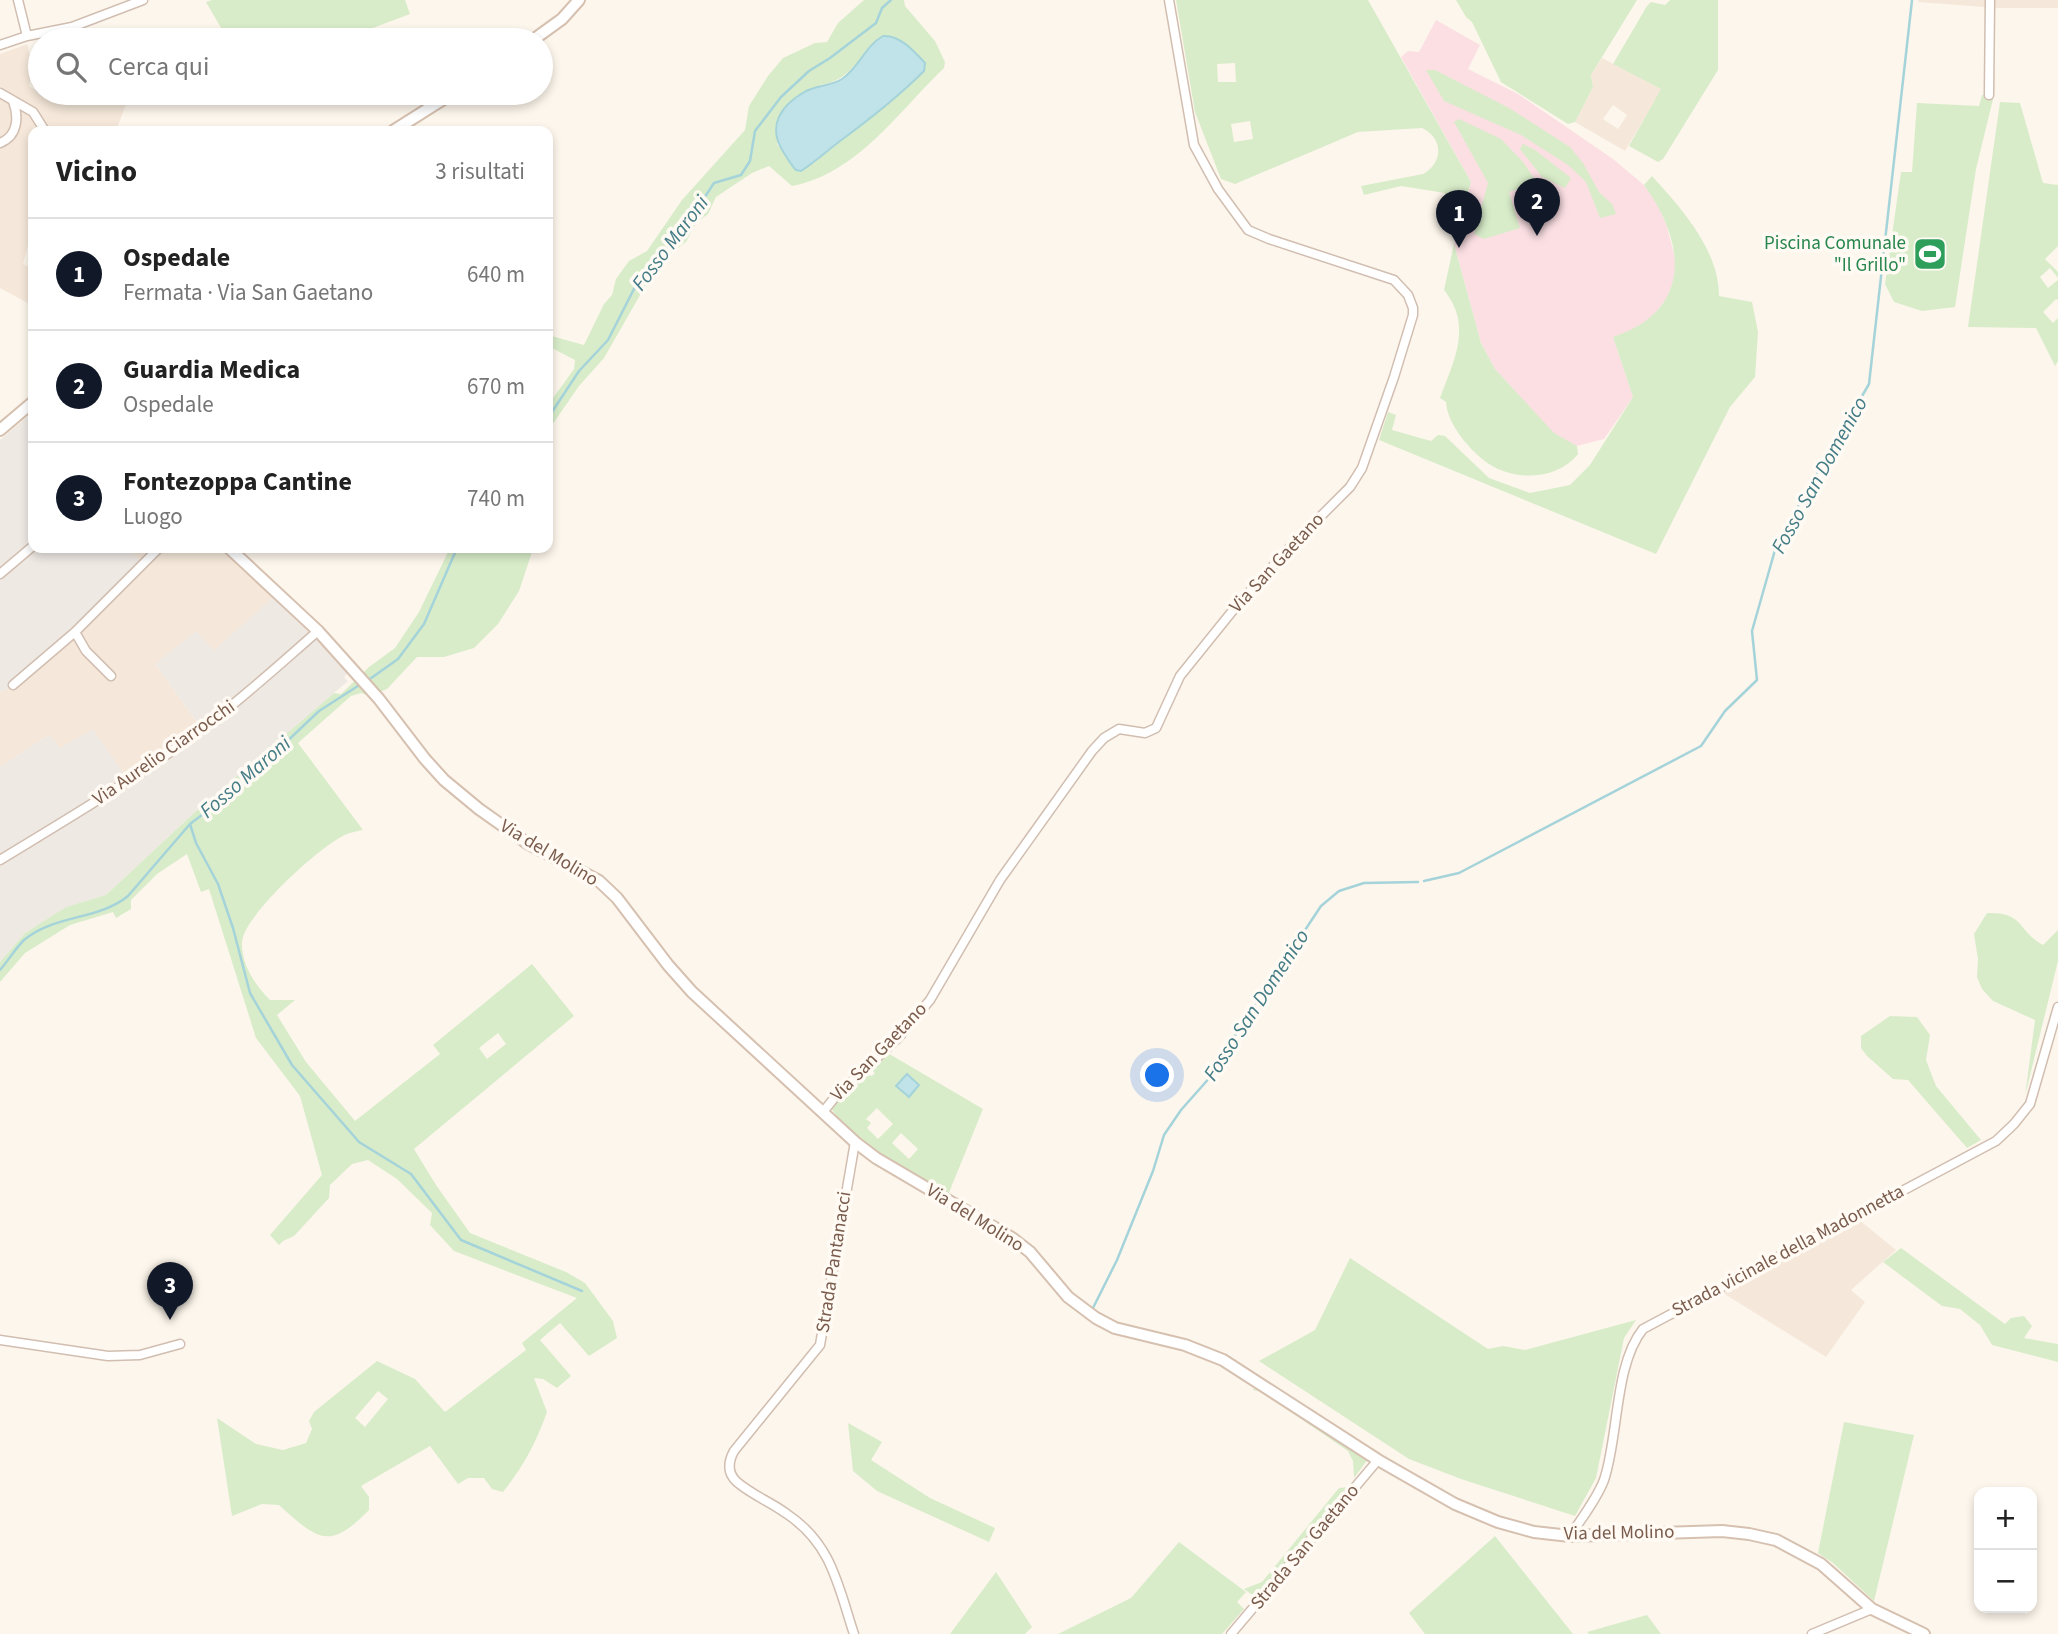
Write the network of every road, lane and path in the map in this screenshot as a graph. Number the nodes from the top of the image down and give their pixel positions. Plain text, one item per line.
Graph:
1 (18, 0) edge
2 (143, 0) edge
3 (579, 0) edge
4 (1169, 0) edge
5 (1990, 0) edge
6 (67, 28) edge
7 (550, 28) edge
8 (27, 36) joint
9 (0, 45) edge
10 (0, 93) edge
11 (1989, 95) dead end
12 (13, 101) junction
13 (434, 105) edge
14 (42, 126) edge
15 (401, 126) edge
16 (0, 143) edge
17 (28, 406) edge
18 (0, 430) edge
19 (28, 550) edge
20 (154, 553) edge
21 (234, 553) edge
22 (0, 574) edge
23 (318, 631) junction
24 (75, 632) junction
25 (111, 676) dead end
26 (13, 685) dead end
27 (0, 860) edge
28 (2058, 1007) edge
29 (823, 1112) junction
30 (855, 1142) junction
31 (0, 1340) edge
32 (180, 1343) dead end
33 (1378, 1460) junction
34 (1570, 1536) junction
35 (1872, 1609) junction
36 (854, 1634) edge
37 (1231, 1634) edge
38 (1812, 1634) edge
39 (1924, 1634) edge

1 - 8 street
2 - 6 street
3 - 7 street
4 - 29 street, Via San Gaetano
5 - 11 street
8 - 9 street
10 - 12 street
12 - 14 street
12 - 16 street
13 - 15 street
17 - 18 street
19 - 22 street
20 - 24 street
21 - 23 street, Via del Molino
23 - 27 street, Via Aurelio Ciarrocchi
23 - 29 street, Via del Molino
24 - 25 street
24 - 26 street
28 - 34 street, Strada vicinale della Madonnetta
29 - 30 street, Via del Molino
30 - 33 street, Via del Molino
30 - 36 street, Strada Pantanacci
31 - 32 street
33 - 34 street, Via del Molino
33 - 37 street, Strada San Gaetano
34 - 35 street, Via del Molino
35 - 38 street
35 - 39 street, Via del Molino

